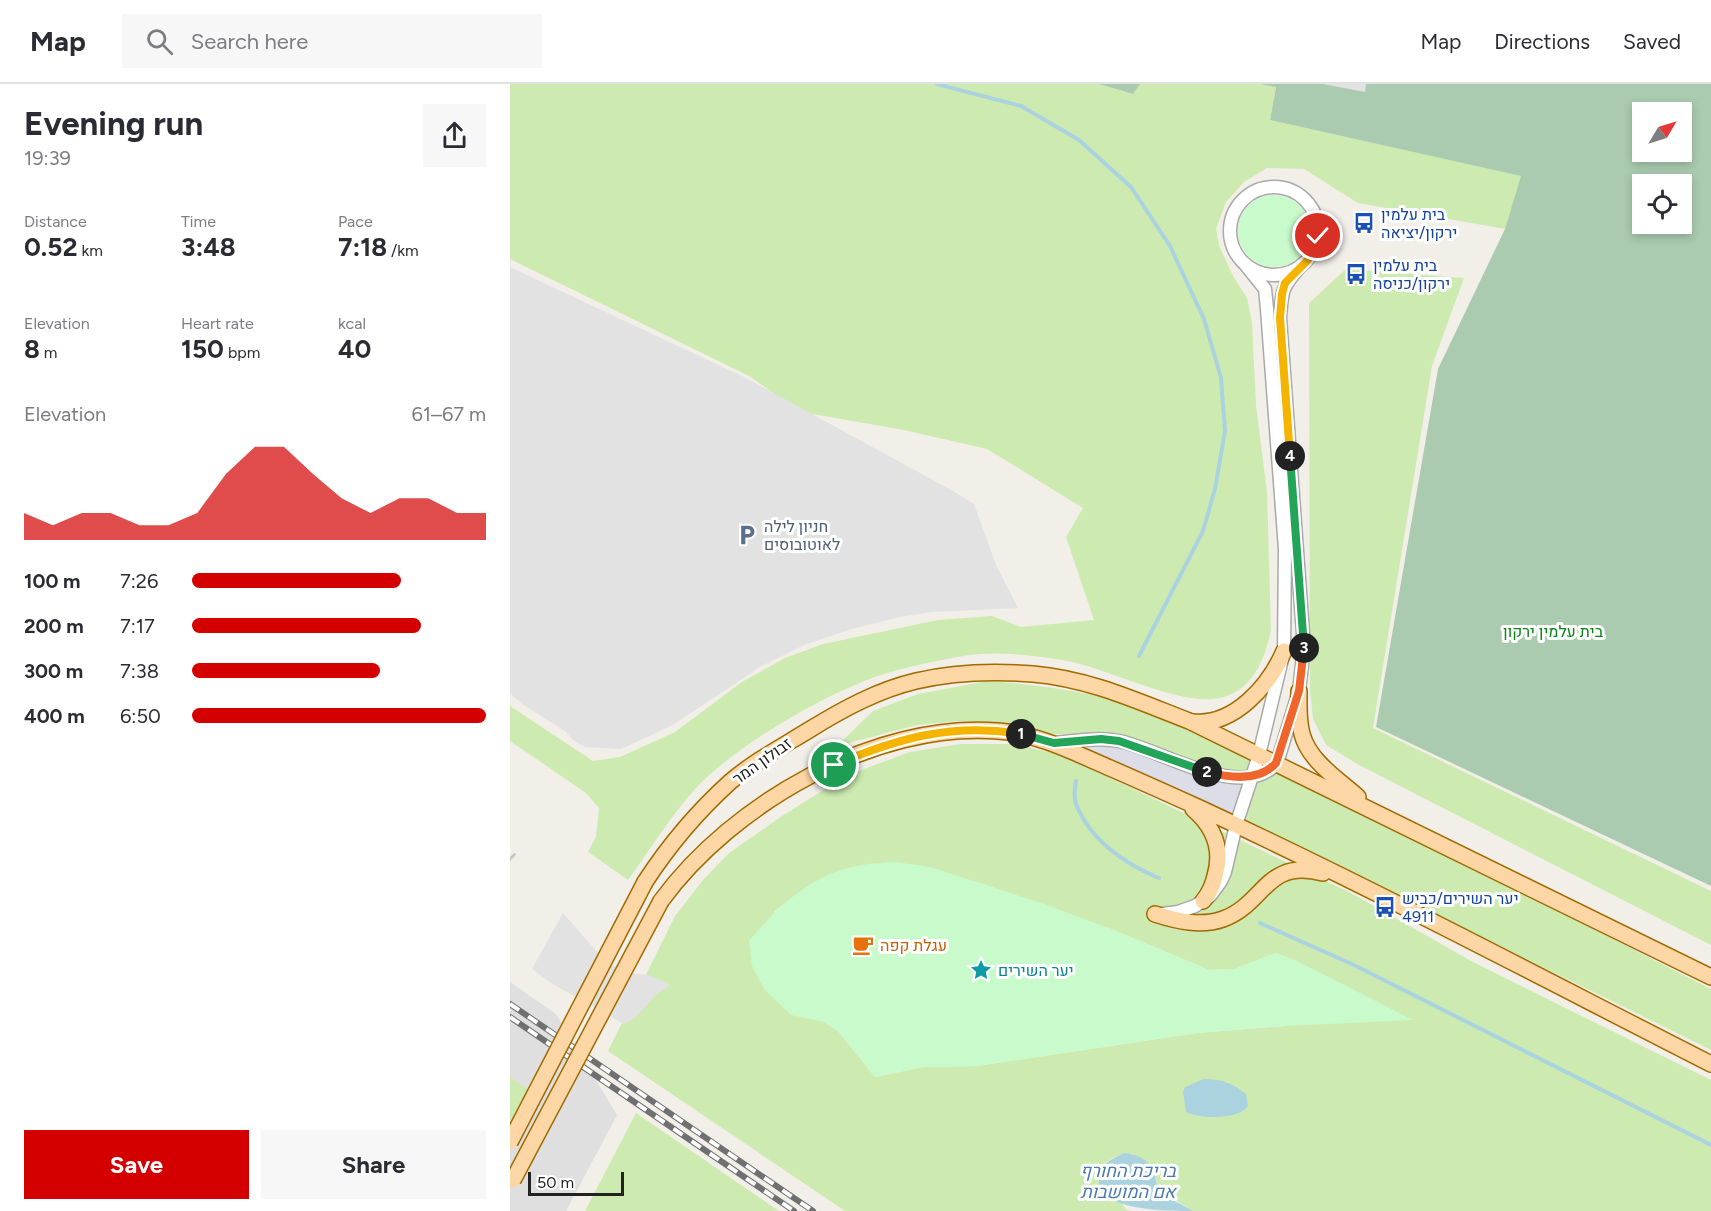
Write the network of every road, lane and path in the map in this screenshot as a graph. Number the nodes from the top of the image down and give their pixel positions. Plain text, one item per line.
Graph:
1 (1245, 264) junction
2 (1299, 268) junction
3 (1284, 651) junction
4 (1299, 691) junction
5 (1189, 721) junction
6 (1054, 743) junction
7 (1259, 755) junction
8 (1276, 763) junction
9 (1253, 776) junction
10 (1176, 797) junction
11 (1388, 818) junction
12 (1236, 825) junction
13 (1344, 879) junction
14 (1203, 901) junction
15 (1155, 914) joint
16 (1711, 977) edge
17 (1711, 1064) edge
18 (510, 1142) edge
19 (511, 1183) edge

1 - 2 street
1 - 2 street
1 - 3 street
2 - 4 street
3 - 5 main road
3 - 7 street
4 - 8 street
4 - 11 main road
5 - 7 main road, זבולון המר
5 - 18 main road, זבולון המר, bridge
6 - 9 street
6 - 10 main road
6 - 19 main road, bridge
7 - 8 main road, זבולון המר
7 - 9 street
8 - 9 street
8 - 11 main road, זבולון המר
9 - 12 street
10 - 12 main road
10 - 14 main road
11 - 16 main road
12 - 13 main road
12 - 14 street
13 - 15 main road
13 - 17 main road
14 - 15 street

